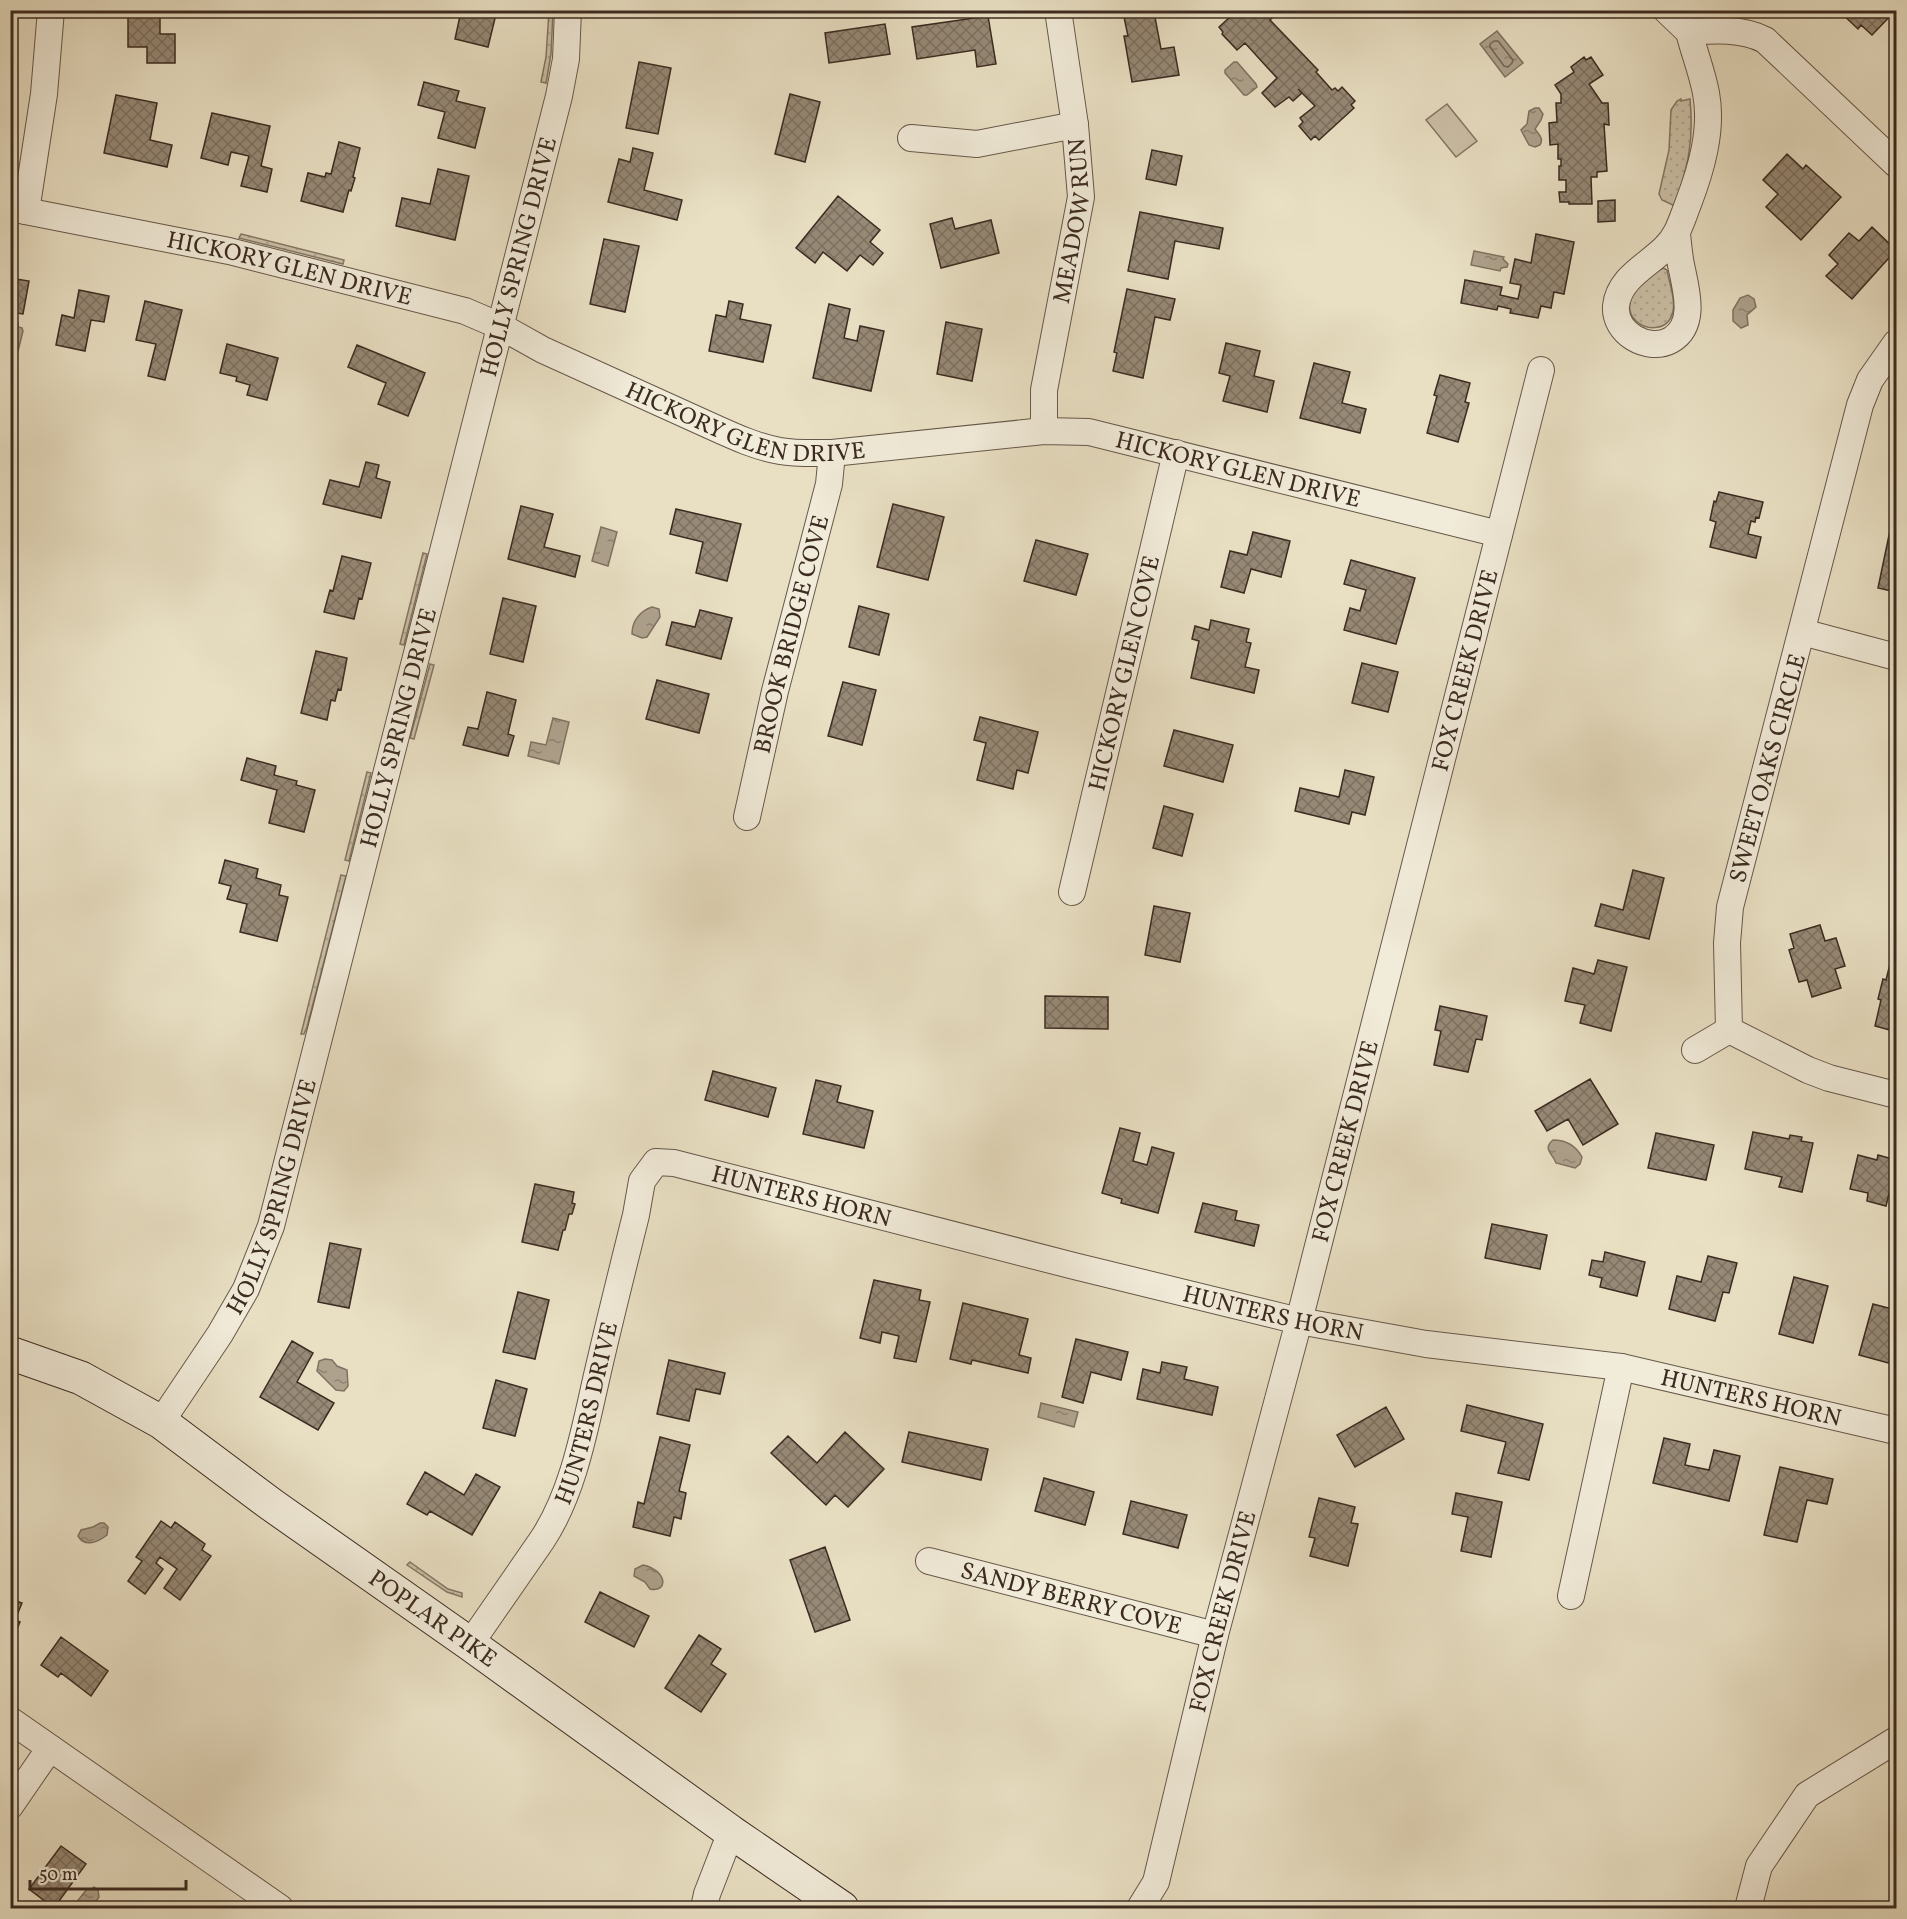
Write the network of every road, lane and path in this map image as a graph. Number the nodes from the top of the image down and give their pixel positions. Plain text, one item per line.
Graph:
1 (51, 10) edge
2 (568, 10) edge
3 (1058, 10) edge
4 (1666, 10) edge
5 (1689, 32) junction
6 (1075, 125) junction
7 (910, 138) dead end
8 (1896, 164) edge
9 (18, 210) edge
10 (1677, 233) dead end
11 (500, 326) junction
12 (1896, 343) edge
13 (1541, 370) dead end
14 (1044, 431) junction
15 (832, 453) junction
16 (1176, 453) junction
17 (1498, 534) junction
18 (1802, 632) junction
19 (1896, 657) edge
20 (747, 817) dead end
21 (1072, 892) dead end
22 (1729, 1030) junction
23 (1695, 1050) dead end
24 (1896, 1095) edge
25 (656, 1162) joint
26 (1299, 1321) junction
27 (10, 1353) edge
28 (1621, 1367) junction
29 (161, 1422) junction
30 (1896, 1431) edge
31 (928, 1561) dead end
32 (1571, 1596) dead end
33 (1215, 1635) junction
34 (470, 1644) junction
35 (10, 1720) edge
36 (1896, 1740) edge
37 (50, 1748) junction
38 (10, 1806) edge
39 (731, 1832) junction
40 (280, 1908) edge
41 (704, 1908) edge
42 (842, 1908) edge
43 (1140, 1908) edge
44 (1748, 1908) edge

1 - 9 street
2 - 11 street, HOLLY SPRING DRIVE
3 - 6 street, MEADOW RUN
4 - 5 street
5 - 8 street
5 - 10 street
6 - 7 street
6 - 14 street, MEADOW RUN
9 - 11 street, HICKORY GLEN DRIVE
11 - 15 street, HICKORY GLEN DRIVE
11 - 29 street, HOLLY SPRING DRIVE
12 - 18 street, SWEET OAKS CIRCLE
13 - 17 street, FOX CREEK DRIVE
14 - 15 street, HICKORY GLEN DRIVE
14 - 16 street, HICKORY GLEN DRIVE
15 - 20 street, BROOK BRIDGE COVE
16 - 17 street, HICKORY GLEN DRIVE
16 - 21 street, HICKORY GLEN COVE
17 - 26 street, FOX CREEK DRIVE
18 - 19 street
18 - 22 street, SWEET OAKS CIRCLE
22 - 23 street
22 - 24 street
25 - 26 street, HUNTERS HORN
25 - 34 street, HUNTERS DRIVE
26 - 28 street, HUNTERS HORN
26 - 33 street, FOX CREEK DRIVE
27 - 29 main road, POPLAR PIKE
28 - 30 street, HUNTERS HORN
28 - 32 street
29 - 34 main road, POPLAR PIKE
31 - 33 street, SANDY BERRY COVE
33 - 43 street, FOX CREEK DRIVE
34 - 39 main road, POPLAR PIKE
35 - 37 street
36 - 44 street
37 - 38 street
37 - 40 street
39 - 41 street
39 - 42 main road, POPLAR PIKE

